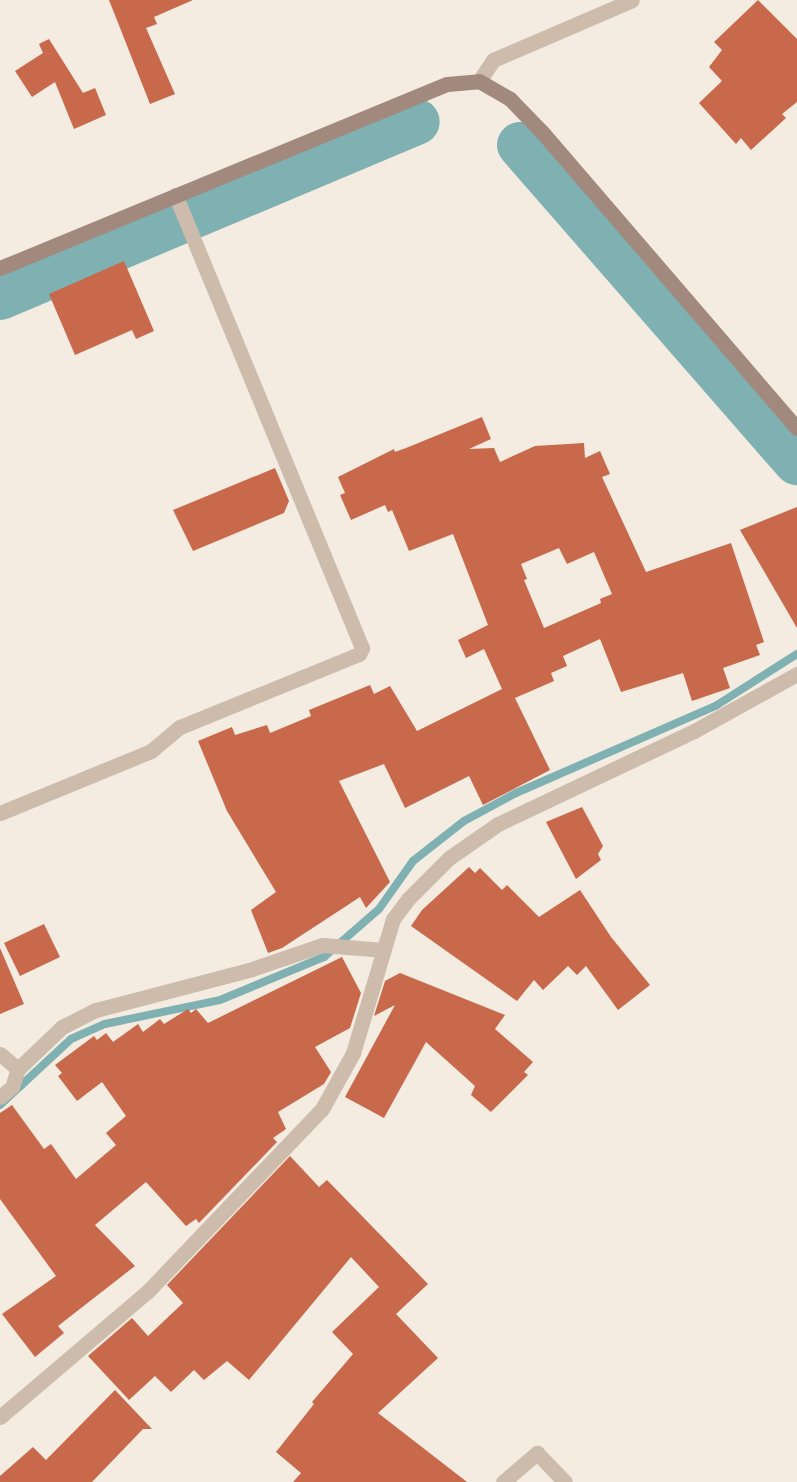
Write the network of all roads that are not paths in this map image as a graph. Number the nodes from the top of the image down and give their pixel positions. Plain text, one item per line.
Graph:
1 (632, 0) edge
2 (479, 81) junction
3 (175, 195) junction
4 (0, 268) edge
5 (797, 428) edge
6 (797, 674) edge
7 (0, 813) edge
8 (384, 950) junction
9 (0, 1054) edge
10 (18, 1069) junction
11 (0, 1097) edge
12 (0, 1417) edge
13 (503, 1482) edge
14 (565, 1482) edge

1 - 2 street
2 - 3 street
2 - 5 street
3 - 4 street
3 - 7 street
6 - 8 street
8 - 10 street
8 - 12 street
9 - 10 street
10 - 11 street
13 - 14 street

